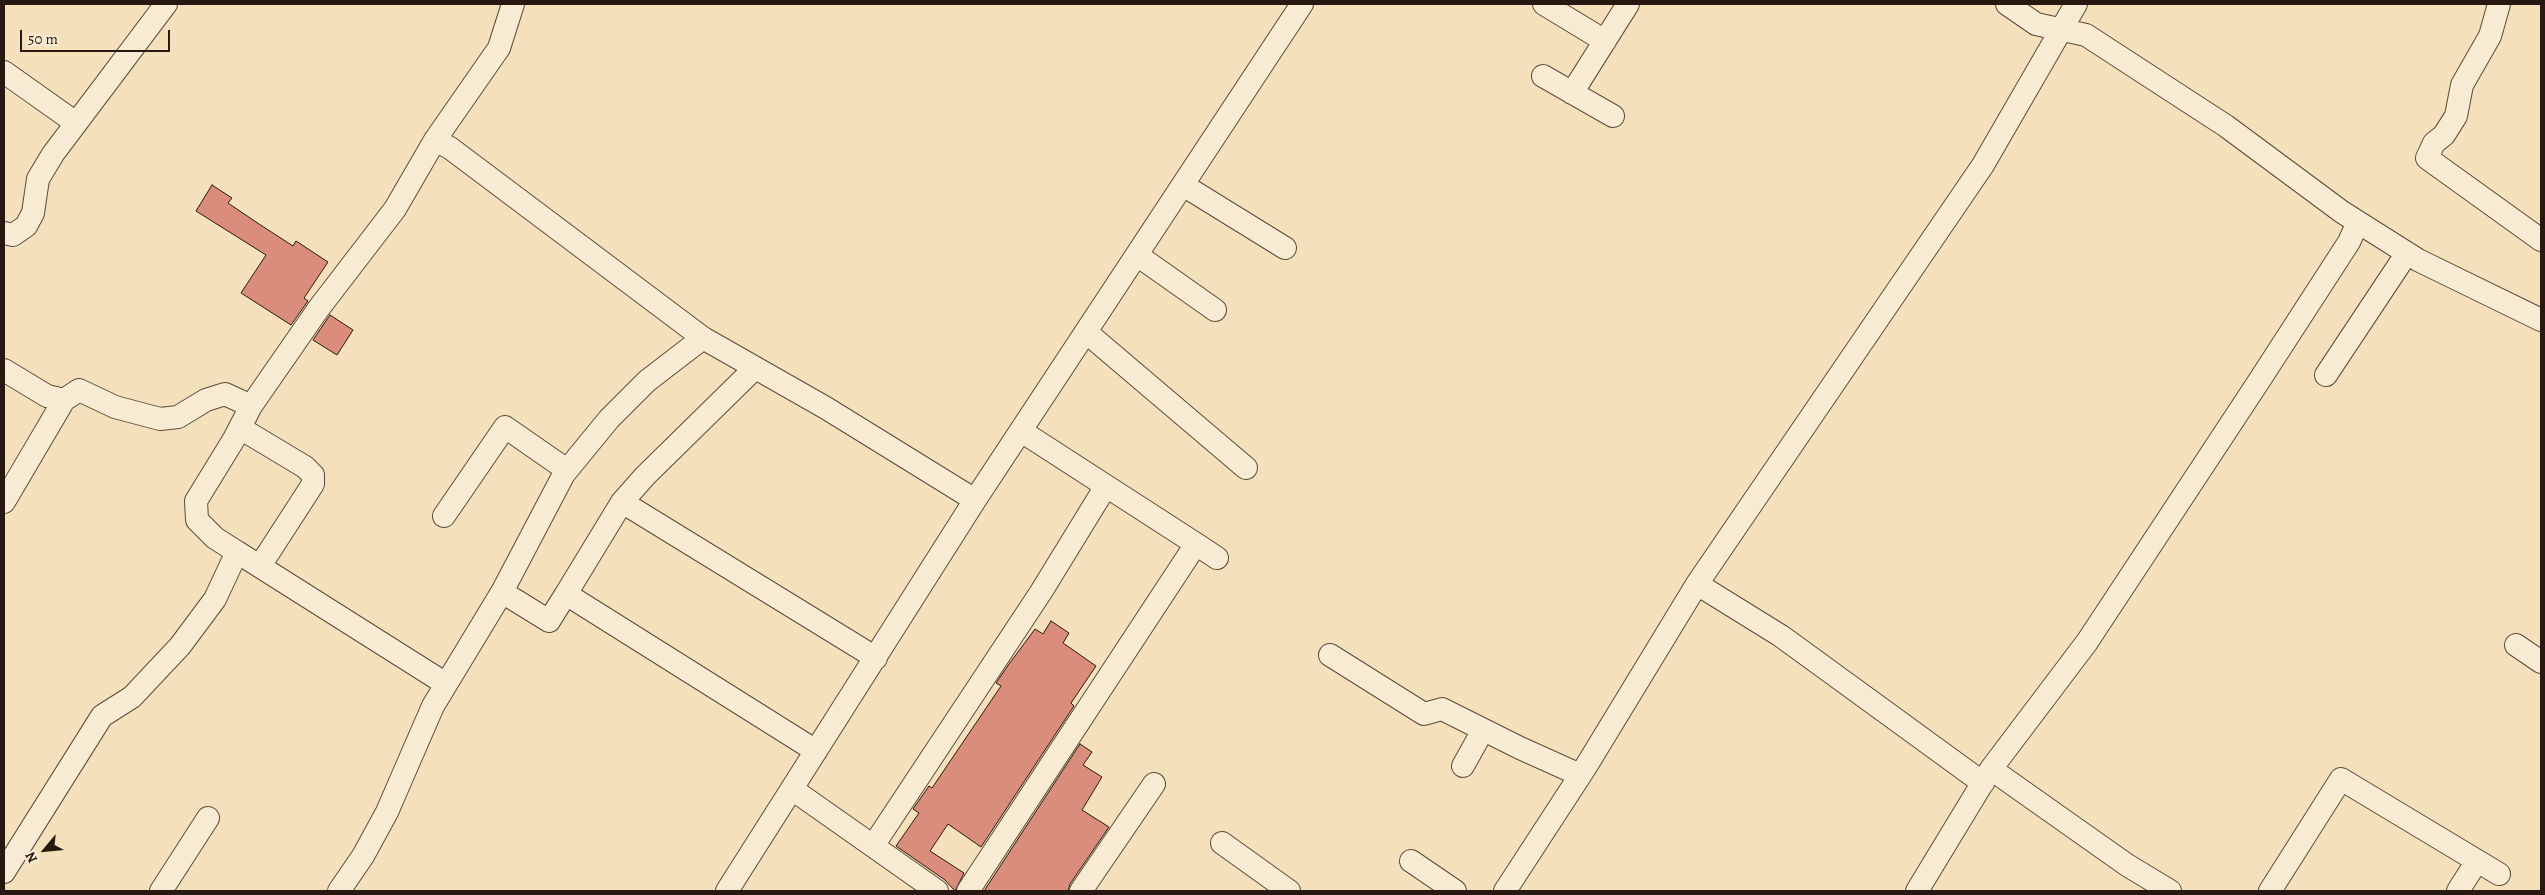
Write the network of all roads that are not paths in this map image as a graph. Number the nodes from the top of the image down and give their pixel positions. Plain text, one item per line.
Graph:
1 (166, 4) edge
2 (513, 4) edge
3 (1302, 4) edge
4 (1544, 4) edge
5 (1628, 4) edge
6 (2007, 4) edge
7 (2076, 4) edge
8 (2499, 4) edge
9 (2060, 30) junction
10 (1605, 41) junction
11 (4, 72) edge
12 (1544, 76) dead end
13 (1572, 93) junction
14 (1613, 116) dead end
15 (76, 123) junction
16 (435, 140) junction
17 (1183, 185) junction
18 (2358, 222) junction
19 (4, 233) edge
20 (2541, 240) edge
21 (1285, 248) dead end
22 (2407, 253) junction
23 (1137, 255) junction
24 (1216, 310) dead end
25 (2541, 320) edge
26 (1086, 332) junction
27 (703, 338) junction
28 (755, 368) junction
29 (4, 370) edge
30 (2326, 375) dead end
31 (64, 400) junction
32 (251, 406) junction
33 (240, 428) junction
34 (1021, 431) junction
35 (1246, 468) dead end
36 (567, 470) junction
37 (1106, 486) junction
38 (975, 500) junction
39 (4, 502) edge
40 (622, 502) junction
41 (444, 516) dead end
42 (1196, 544) junction
43 (237, 552) junction
44 (1217, 558) dead end
45 (260, 566) junction
46 (1697, 584) junction
47 (502, 592) junction
48 (566, 594) junction
49 (2516, 645) dead end
50 (1330, 655) dead end
51 (876, 658) junction
52 (2541, 662) edge
53 (446, 684) junction
54 (1483, 730) junction
55 (816, 751) junction
56 (1462, 766) dead end
57 (1580, 775) junction
58 (1987, 776) junction
59 (1154, 784) dead end
60 (792, 789) junction
61 (208, 818) dead end
62 (1222, 843) dead end
63 (873, 846) junction
64 (1411, 861) dead end
65 (2477, 861) junction
66 (4, 872) edge
67 (2499, 874) dead end
68 (2276, 889) edge
69 (161, 891) edge
70 (340, 891) edge
71 (727, 891) edge
72 (937, 891) edge
73 (968, 891) edge
74 (1081, 891) edge
75 (1289, 891) edge
76 (1454, 891) edge
77 (1505, 891) edge
78 (1917, 891) edge
79 (2170, 891) edge
80 (2458, 891) edge

1 - 15 street
2 - 16 street
3 - 17 street
4 - 10 street
5 - 10 street
6 - 9 street
7 - 9 street
8 - 20 street
9 - 18 street
9 - 46 street
10 - 13 street
11 - 15 street
12 - 13 street
13 - 14 street
15 - 19 street
16 - 27 street
16 - 32 street
17 - 21 street
17 - 23 street
18 - 22 street
18 - 58 street
22 - 25 street
22 - 30 street
23 - 24 street
23 - 26 street
26 - 34 street
26 - 35 street
27 - 28 street
27 - 36 street
28 - 38 street
28 - 40 street
29 - 31 street
31 - 32 street
31 - 39 street
32 - 33 street
33 - 43 street
33 - 45 street
34 - 37 street
34 - 38 street
36 - 41 street
36 - 47 street
37 - 42 street
37 - 63 street
38 - 51 street
40 - 48 street
40 - 51 street
42 - 44 street
42 - 73 street
43 - 45 street
43 - 66 street
45 - 53 street
46 - 57 street
46 - 58 street
47 - 48 street
47 - 53 street
48 - 55 street
49 - 52 street
50 - 54 street
51 - 55 street
53 - 70 street
54 - 56 street
54 - 57 street
55 - 60 street
57 - 77 street
58 - 78 street
58 - 79 street
59 - 74 street
60 - 63 street
60 - 71 street
61 - 69 street
62 - 75 street
63 - 72 street
64 - 76 street
65 - 67 street
65 - 68 street
65 - 80 street

